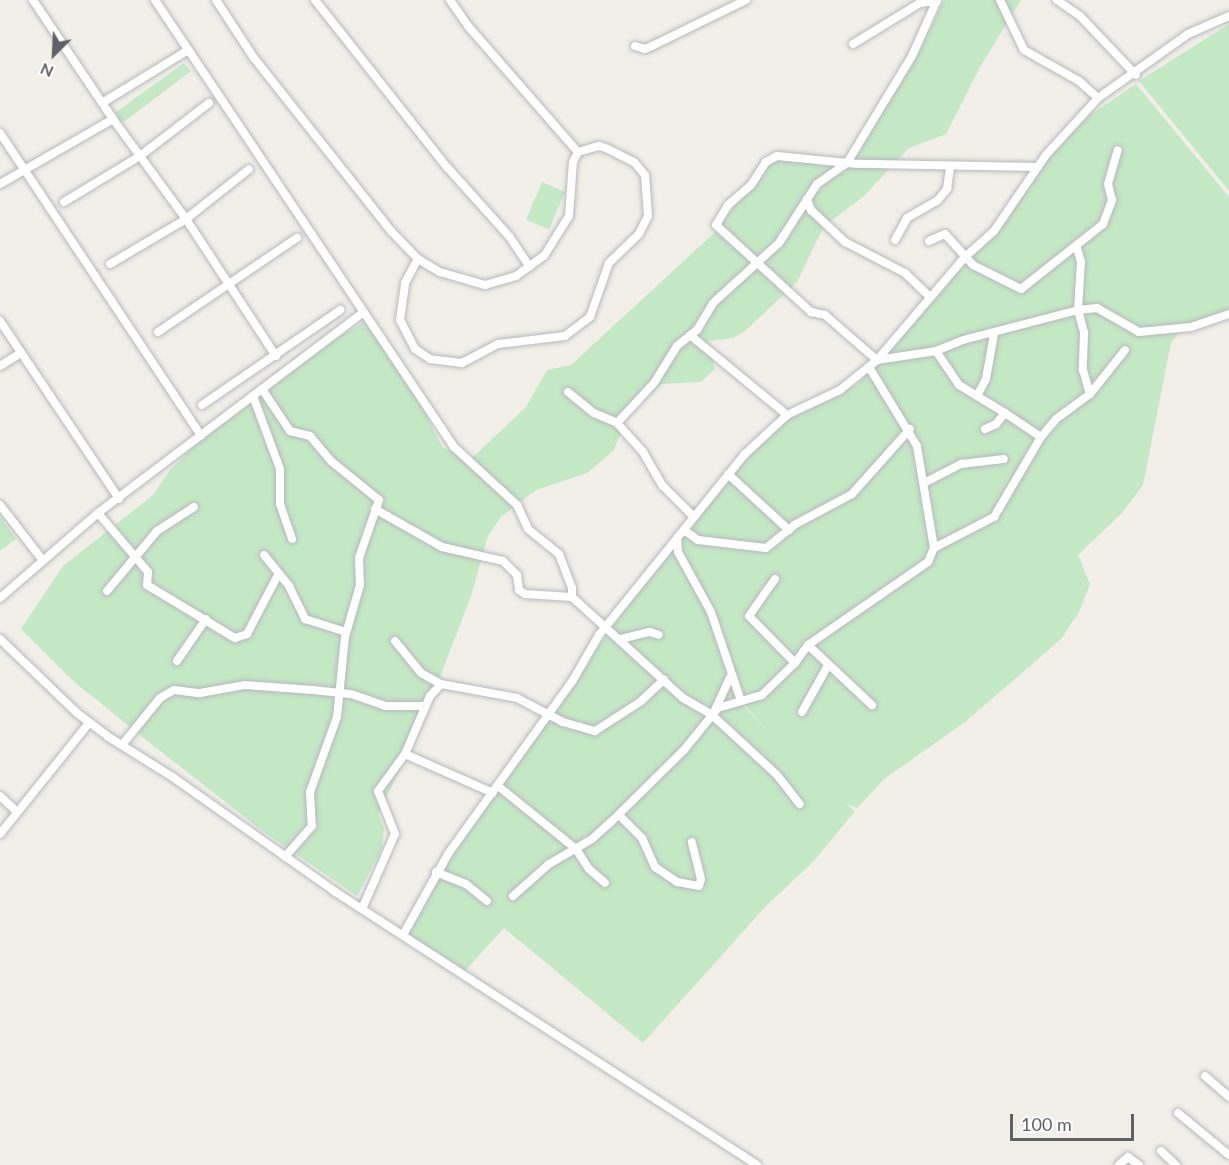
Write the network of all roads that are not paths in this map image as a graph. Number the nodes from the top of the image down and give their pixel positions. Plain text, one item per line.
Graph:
1 (33, 0) edge
2 (155, 0) edge
3 (216, 0) edge
4 (315, 0) edge
5 (746, 0) edge
6 (937, 0) edge
7 (1000, 0) edge
8 (1057, 0) edge
9 (451, 1) edge
10 (1229, 16) edge
11 (853, 44) dead end
12 (635, 45) dead end
13 (188, 50) junction
14 (1136, 75) junction
15 (1098, 98) junction
16 (102, 103) junction
17 (209, 103) dead end
18 (113, 119) junction
19 (0, 133) edge
20 (1118, 150) dead end
21 (578, 152) junction
22 (140, 156) junction
23 (847, 163) junction
24 (24, 167) junction
25 (950, 167) junction
26 (1038, 167) junction
27 (249, 169) dead end
28 (0, 184) edge
29 (807, 199) junction
30 (64, 202) dead end
31 (186, 219) junction
32 (297, 238) dead end
33 (895, 240) dead end
34 (930, 241) dead end
35 (1077, 248) junction
36 (964, 258) junction
37 (418, 259) junction
38 (760, 263) junction
39 (110, 264) dead end
40 (530, 267) junction
41 (230, 285) junction
42 (929, 296) junction
43 (340, 310) dead end
44 (1078, 310) junction
45 (363, 312) junction
46 (1229, 314) edge
47 (0, 321) edge
48 (158, 332) dead end
49 (994, 333) junction
50 (690, 335) junction
51 (1125, 350) dead end
52 (936, 351) junction
53 (21, 353) junction
54 (276, 356) junction
55 (877, 360) junction
56 (0, 366) edge
57 (869, 367) junction
58 (262, 389) junction
59 (568, 392) dead end
60 (978, 394) junction
61 (1090, 394) junction
62 (253, 396) junction
63 (202, 405) dead end
64 (1005, 412) junction
65 (787, 415) junction
66 (617, 423) junction
67 (910, 429) junction
68 (985, 429) dead end
69 (201, 435) junction
70 (1041, 437) junction
71 (1004, 459) dead end
72 (728, 474) junction
73 (924, 483) junction
74 (119, 499) junction
75 (0, 505) edge
76 (194, 507) dead end
77 (375, 509) junction
78 (98, 513) junction
79 (694, 517) junction
80 (684, 530) junction
81 (789, 530) junction
82 (677, 538) junction
83 (292, 539) dead end
84 (934, 548) junction
85 (264, 555) dead end
86 (133, 557) junction
87 (41, 558) junction
88 (278, 574) junction
89 (775, 579) dead end
90 (107, 591) dead end
91 (572, 597) junction
92 (0, 598) edge
93 (206, 619) junction
94 (606, 626) junction
95 (346, 632) junction
96 (659, 635) dead end
97 (0, 639) edge
98 (621, 639) junction
99 (395, 641) dead end
100 (808, 645) junction
101 (177, 661) dead end
102 (795, 663) junction
103 (827, 667) junction
104 (730, 677) junction
105 (664, 680) junction
106 (441, 684) junction
107 (339, 696) junction
108 (741, 701) junction
109 (872, 705) dead end
110 (425, 706) junction
111 (802, 711) dead end
112 (548, 714) junction
113 (713, 714) junction
114 (89, 723) junction
115 (122, 745) junction
116 (405, 754) junction
117 (496, 790) junction
118 (0, 796) edge
119 (800, 804) dead end
120 (17, 812) junction
121 (619, 815) junction
122 (0, 834) edge
123 (692, 842) dead end
124 (576, 849) junction
125 (285, 857) junction
126 (436, 872) junction
127 (605, 883) dead end
128 (513, 896) dead end
129 (487, 902) dead end
130 (362, 909) junction
131 (403, 935) junction
132 (1205, 1076) dead end
133 (1229, 1096) edge
134 (1178, 1113) dead end
135 (1161, 1150) dead end
136 (1229, 1155) edge
137 (758, 1165) edge
138 (1119, 1165) edge
139 (1139, 1165) edge
140 (1176, 1165) edge

1 - 16 street
2 - 13 street
3 - 37 street
4 - 40 street
5 - 12 street
6 - 11 street
6 - 23 street
7 - 15 street
8 - 14 street
9 - 21 street
10 - 14 street
13 - 16 street
13 - 45 street
14 - 15 street
15 - 26 street
16 - 18 street
17 - 22 street
18 - 22 street
18 - 24 street
19 - 24 street
20 - 35 street
21 - 37 street
21 - 40 street
22 - 30 street
22 - 31 street
23 - 25 street
23 - 29 street
23 - 38 street
24 - 28 street
24 - 69 street
25 - 26 street
25 - 33 street
26 - 36 street
27 - 31 street
29 - 38 street
29 - 42 street
31 - 39 street
31 - 41 street
32 - 41 street
34 - 36 street
35 - 36 street
35 - 44 street
36 - 42 street
37 - 40 street
38 - 50 street
38 - 55 street
41 - 48 street
41 - 54 street
42 - 55 street
43 - 54 street
44 - 46 street
44 - 49 street
44 - 61 street
45 - 58 street
45 - 91 street
47 - 53 street
49 - 52 street
49 - 60 street
50 - 65 street
50 - 66 street
51 - 61 street
52 - 55 street
52 - 60 street
53 - 56 street
53 - 74 street
54 - 63 street
55 - 57 street
57 - 65 street
57 - 67 street
58 - 62 street
58 - 77 street
59 - 66 street
60 - 64 street
61 - 70 street
62 - 69 street
62 - 83 street
64 - 68 street
64 - 70 street
65 - 72 street
66 - 79 street
67 - 73 street
67 - 81 street
69 - 74 street
70 - 84 street
71 - 73 street
72 - 79 street
72 - 81 street
73 - 84 street
74 - 78 street
75 - 87 street
76 - 86 street
77 - 91 street
77 - 95 street
78 - 86 street
78 - 87 street
79 - 80 street
80 - 81 street
80 - 82 street
82 - 94 street
82 - 104 street
84 - 100 street
85 - 88 street
86 - 90 street
86 - 93 street
87 - 92 street
88 - 93 street
88 - 95 street
89 - 102 street
91 - 94 street
93 - 101 street
94 - 98 street
94 - 112 street
95 - 107 street
96 - 98 street
97 - 114 street
98 - 105 street
99 - 106 street
100 - 102 street
100 - 103 street
102 - 108 street
103 - 109 street
103 - 111 street
104 - 108 street
104 - 113 street
105 - 112 street
105 - 113 street
106 - 110 street
106 - 112 street
107 - 110 street
107 - 115 street
107 - 125 street
108 - 113 street
110 - 116 street
112 - 117 street
113 - 119 street
113 - 121 street
114 - 115 street
114 - 120 street
115 - 125 street
116 - 117 street
116 - 130 street
117 - 124 street
117 - 126 street
118 - 120 street
120 - 122 street
121 - 123 street
121 - 124 street
124 - 127 street
124 - 128 street
125 - 130 street
126 - 129 street
126 - 131 street
130 - 131 street
131 - 137 street
132 - 133 street
134 - 136 street
135 - 140 street
138 - 139 street

